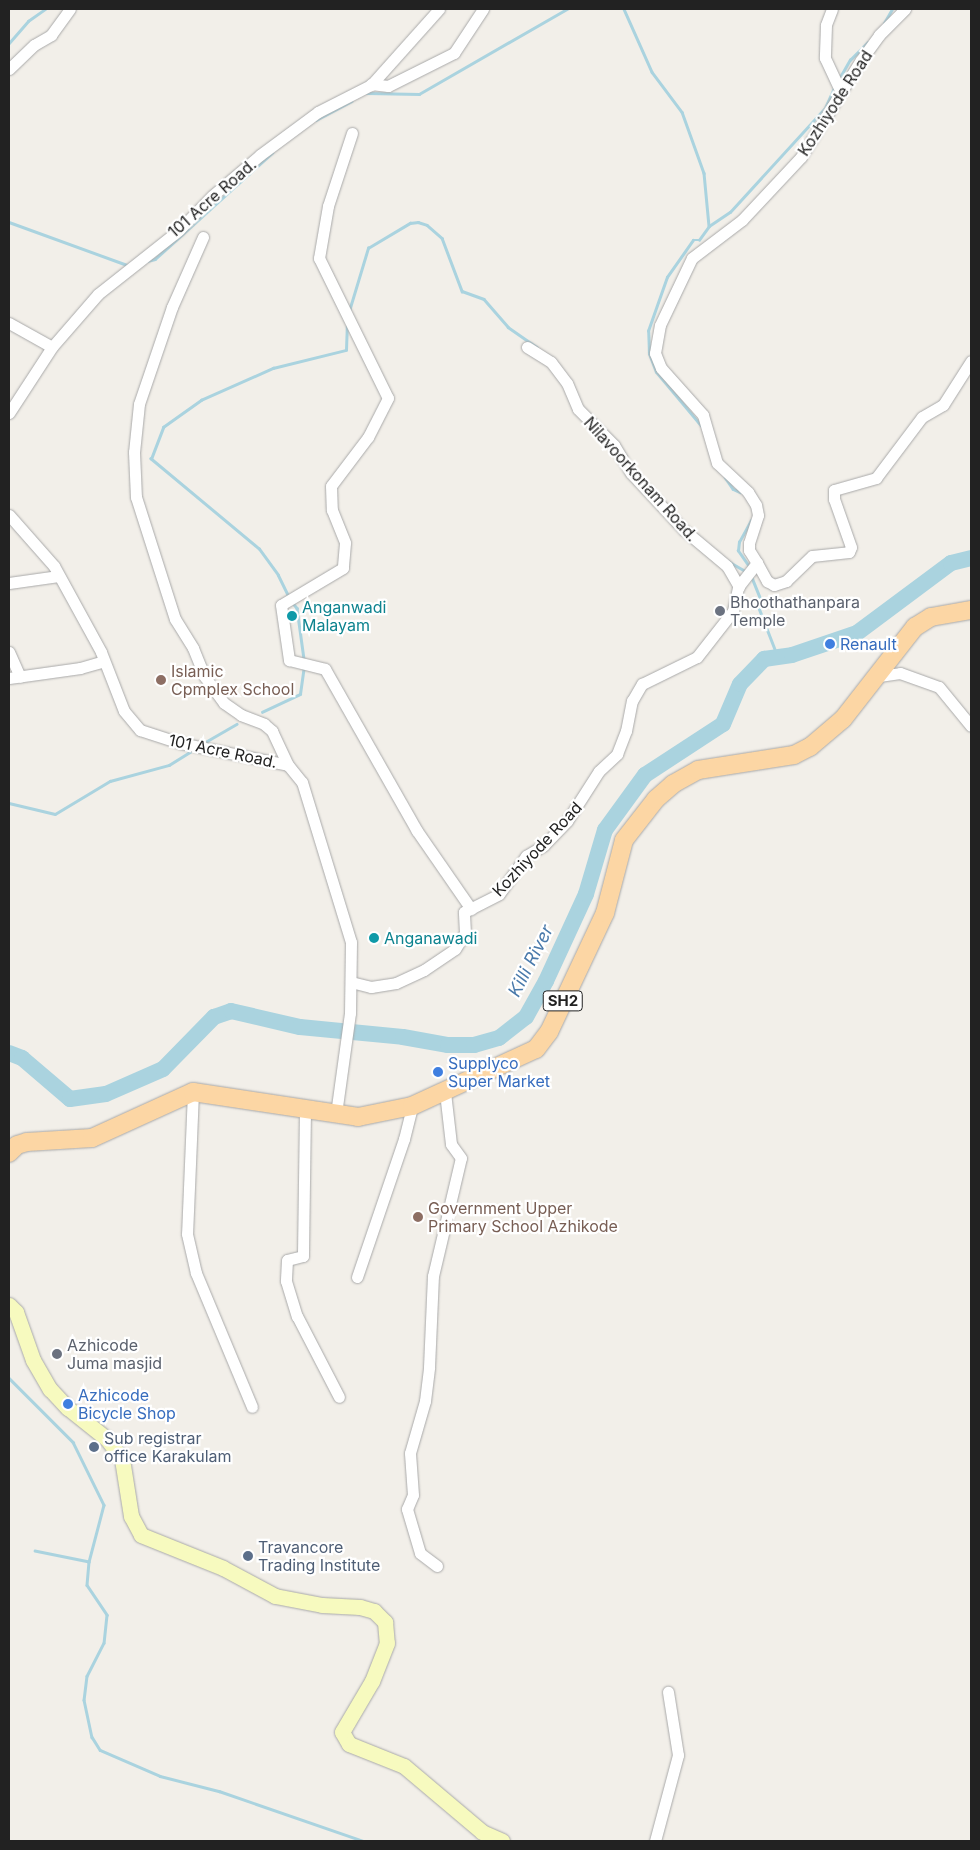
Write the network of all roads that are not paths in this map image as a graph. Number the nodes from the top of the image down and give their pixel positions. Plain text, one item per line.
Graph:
1 (70, 9) edge
2 (438, 9) edge
3 (483, 9) edge
4 (832, 9) edge
5 (905, 9) edge
6 (9, 69) edge
7 (373, 85) junction
8 (840, 90) junction
9 (352, 133) dead end
10 (203, 237) dead end
11 (9, 323) edge
12 (52, 347) junction
13 (527, 347) dead end
14 (971, 361) edge
15 (9, 413) edge
16 (9, 515) edge
17 (753, 570) junction
18 (59, 576) junction
19 (9, 583) edge
20 (739, 586) junction
21 (971, 610) edge
22 (9, 652) edge
23 (104, 660) junction
24 (879, 676) junction
25 (15, 677) edge
26 (971, 726) edge
27 (288, 765) junction
28 (471, 910) junction
29 (351, 982) junction
30 (193, 1092) junction
31 (445, 1092) junction
32 (412, 1106) junction
33 (305, 1110) junction
34 (336, 1114) junction
35 (9, 1153) edge
36 (357, 1277) dead end
37 (9, 1305) edge
38 (339, 1397) dead end
39 (252, 1407) dead end
40 (438, 1566) dead end
41 (668, 1692) dead end
42 (502, 1841) edge
43 (655, 1841) edge

1 - 6 street
2 - 7 street, 101 Acre Road.
3 - 7 street
4 - 8 street
5 - 8 street, Kozhiyode Road
7 - 12 street, 101 Acre Road.
8 - 17 street, Kozhiyode Road
9 - 28 street
10 - 27 street
11 - 12 street
12 - 15 street, 101 Acre Road.
13 - 20 street, Nilavoorkonam Road.
14 - 17 street
16 - 18 street, 101 Acre Road.
17 - 20 street
18 - 19 street
18 - 23 street, 101 Acre Road.
20 - 28 street, Kozhiyode Road
21 - 24 main road, SH2
22 - 25 street
23 - 25 street
23 - 27 street, 101 Acre Road.
24 - 26 street
24 - 31 main road, SH2
27 - 29 street, 101 Acre Road.
28 - 29 street
29 - 34 street, 101 Acre Road.
30 - 33 main road, SH2
30 - 35 main road
30 - 39 street
31 - 32 main road, SH2
31 - 40 street
32 - 34 main road, SH2
32 - 36 street
33 - 34 main road, SH2
33 - 38 street
37 - 42 street
41 - 43 street

